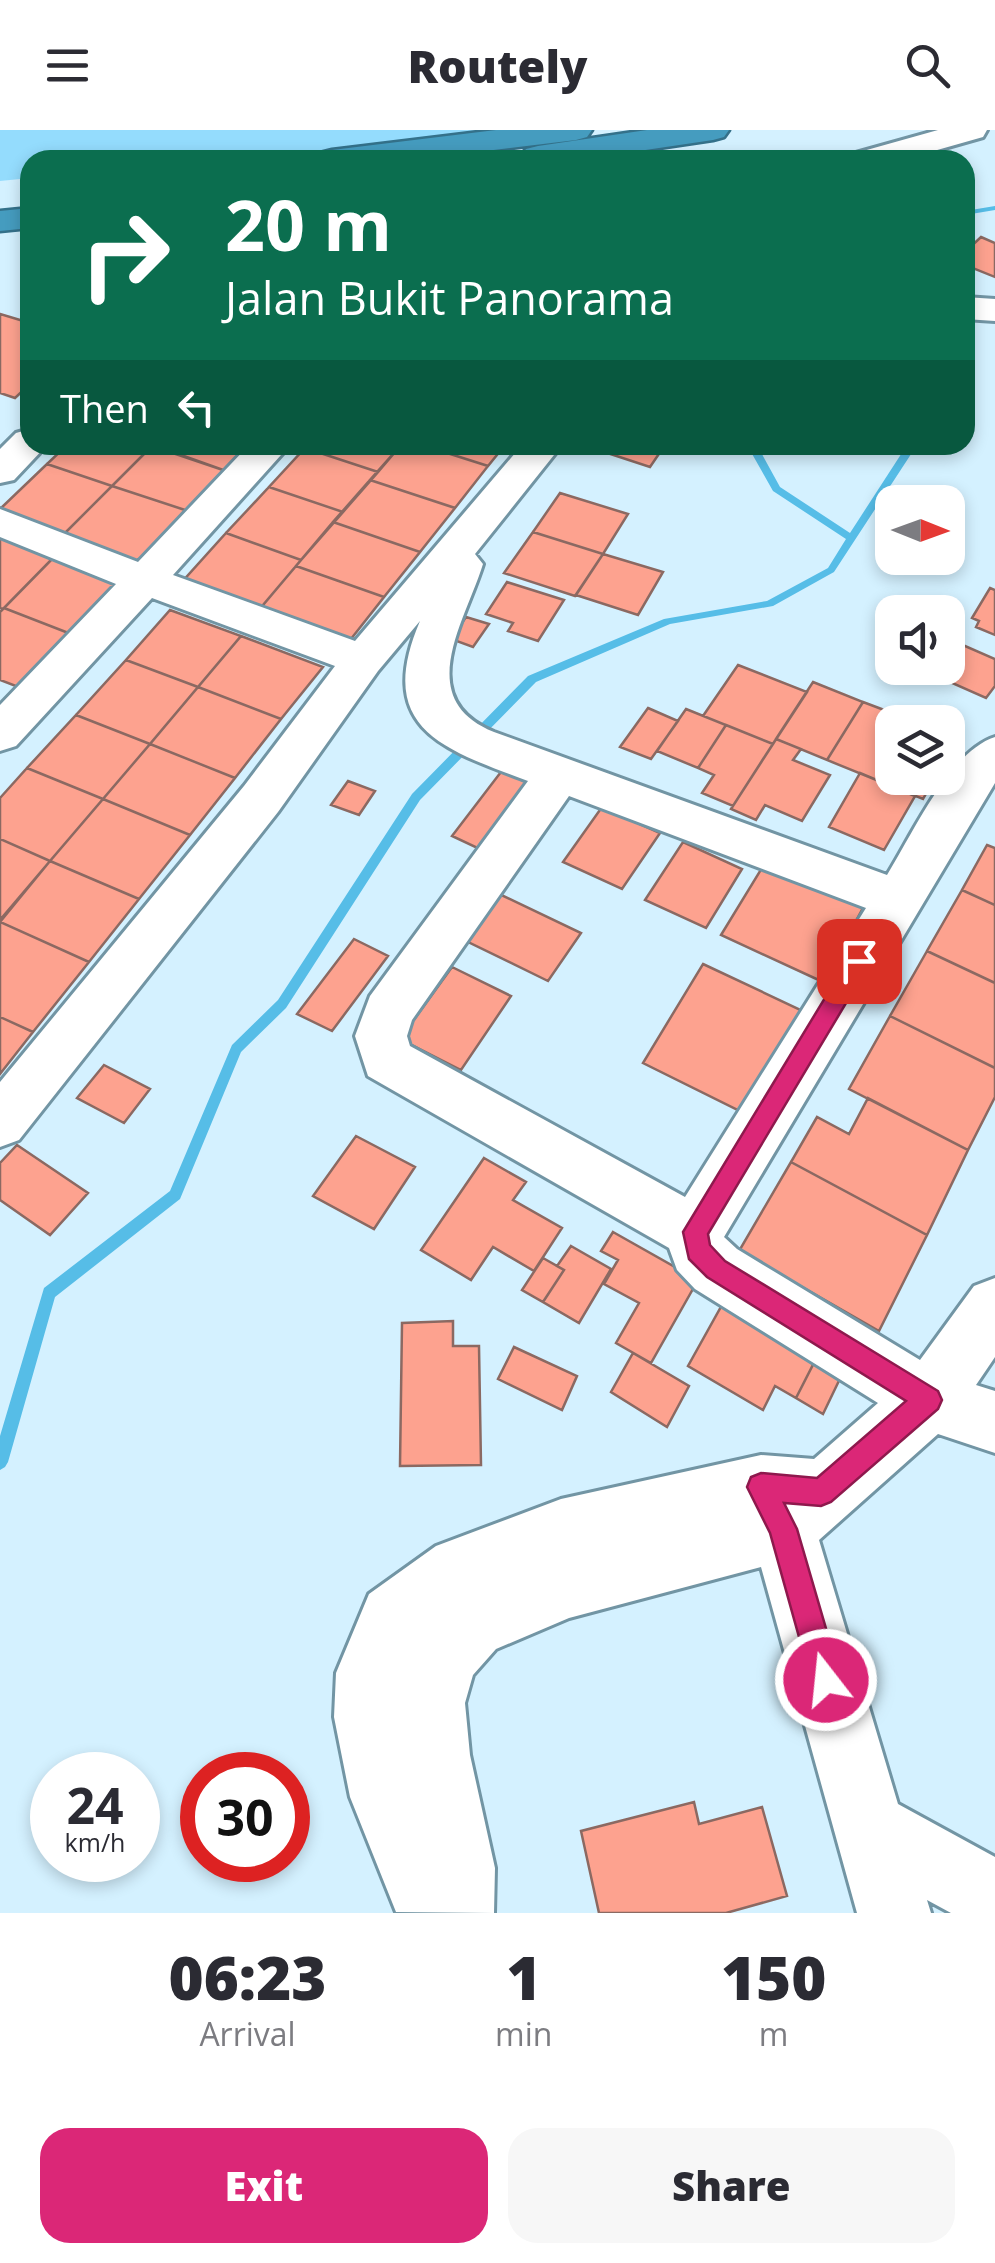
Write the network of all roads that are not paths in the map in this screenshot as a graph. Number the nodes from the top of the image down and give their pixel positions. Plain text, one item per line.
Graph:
1 (576, 130) edge
2 (713, 130) edge
3 (972, 130) edge
4 (413, 150) edge
5 (575, 150) edge
6 (902, 150) edge
7 (20, 451) edge
8 (262, 455) edge
9 (535, 455) edge
10 (0, 471) edge
11 (0, 522) edge
12 (461, 543) junction
13 (144, 580) junction
14 (363, 660) junction
15 (0, 734) edge
16 (995, 754) edge
17 (560, 773) junction
18 (898, 898) junction
19 (0, 1123) edge
20 (696, 1232) junction
21 (995, 1306) edge
22 (928, 1400) junction
23 (995, 1422) edge
24 (788, 1503) junction
25 (870, 1828) junction
26 (995, 1897) edge
27 (440, 1913) edge
28 (457, 1913) edge
29 (894, 1913) edge

1 - 4 highway
2 - 5 highway
3 - 6 street
7 - 10 street
8 - 13 street
9 - 12 street
11 - 13 street
12 - 14 street
12 - 17 street
13 - 14 street
13 - 15 street
14 - 19 street
16 - 18 street
17 - 18 street
17 - 20 street
18 - 20 street
20 - 22 street
21 - 22 street
22 - 23 street
22 - 24 street
24 - 25 street
24 - 27 street
24 - 28 street
25 - 26 street
25 - 29 street

